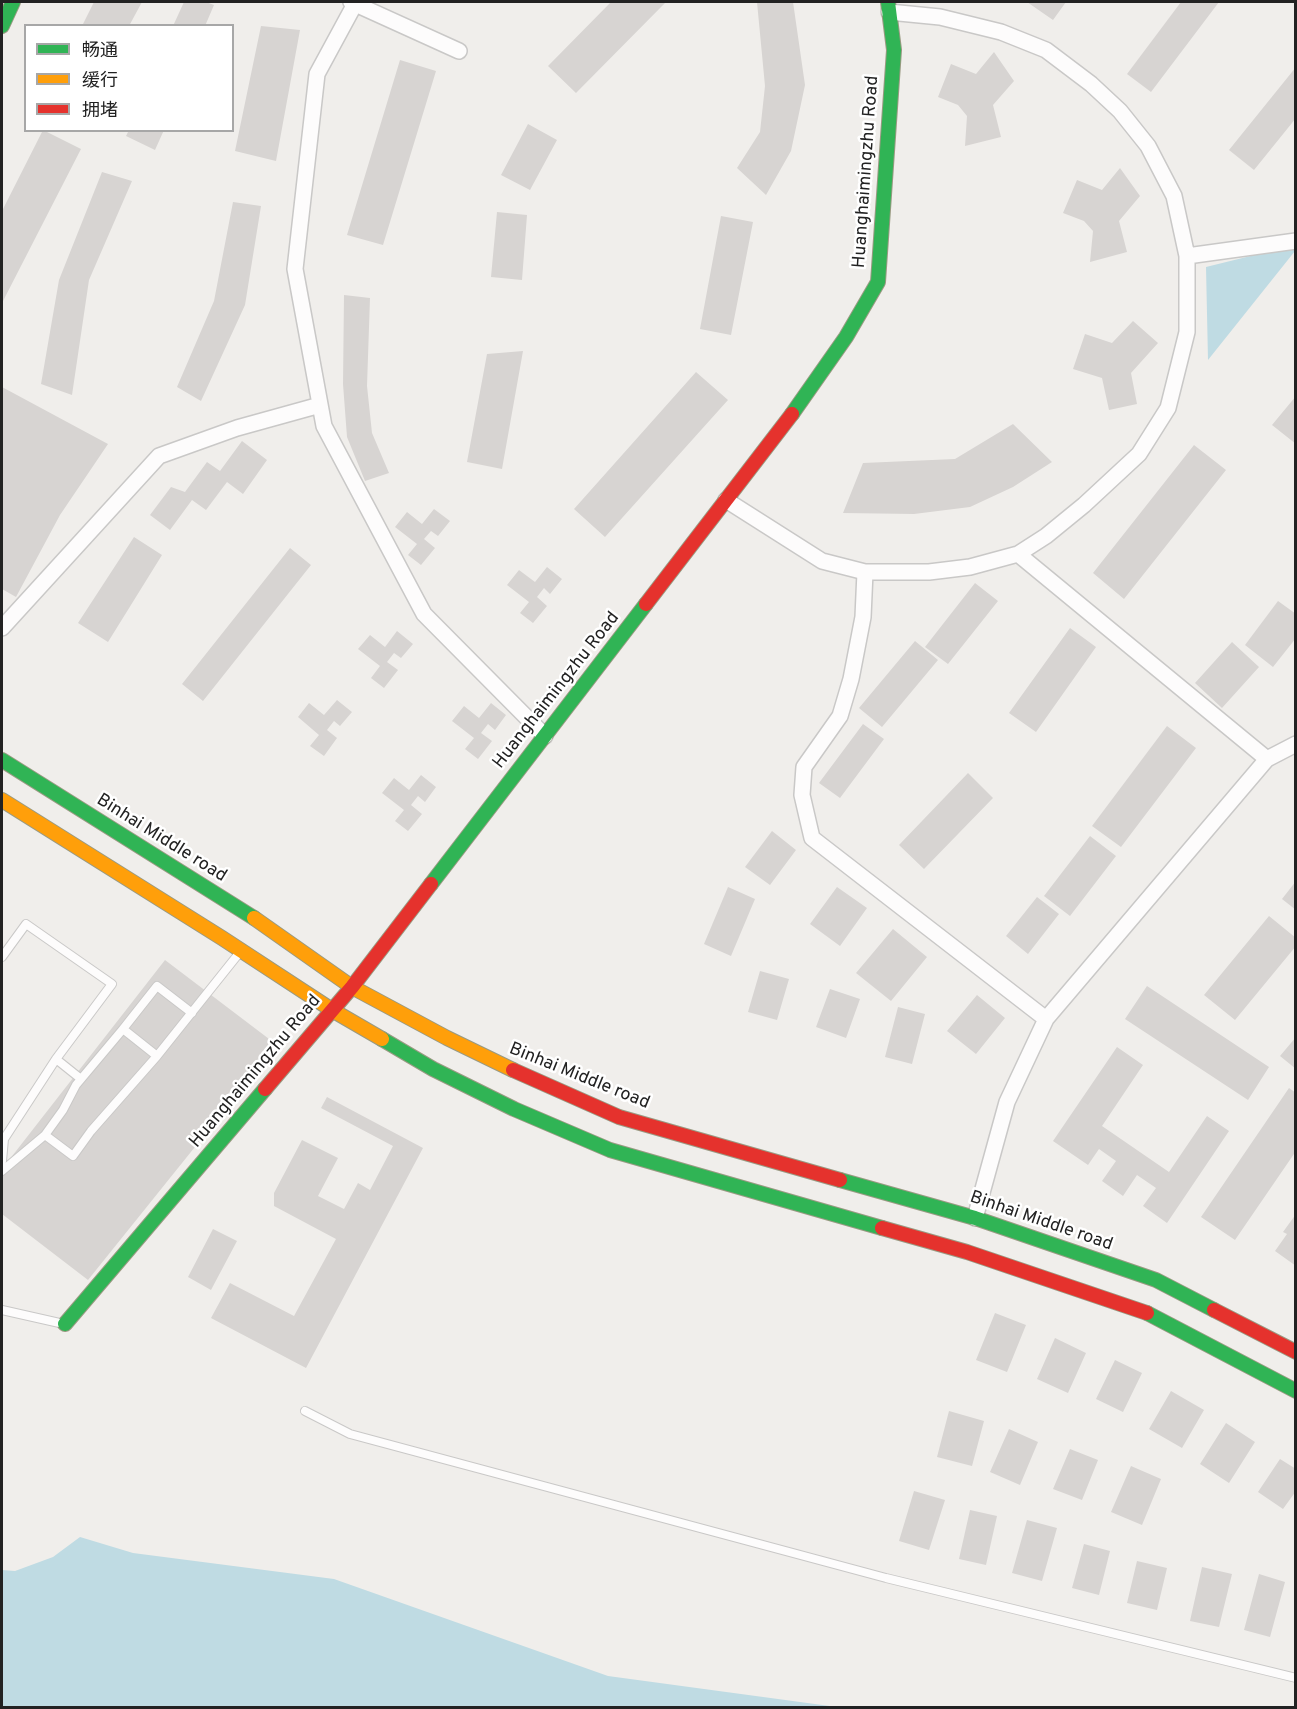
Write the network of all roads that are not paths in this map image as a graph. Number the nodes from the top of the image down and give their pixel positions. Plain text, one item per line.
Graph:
1 (14, 2) edge
2 (354, 2) edge
3 (889, 7) edge
4 (2, 26) edge
5 (459, 51) dead end
6 (1296, 241) edge
7 (1187, 256) junction
8 (320, 405) junction
9 (726, 500) junction
10 (1018, 554) junction
11 (865, 572) junction
12 (2, 628) edge
13 (545, 736) junction
14 (1296, 744) edge
15 (1267, 759) junction
16 (2, 760) edge
17 (2, 800) edge
18 (241, 951) junction
19 (2, 957) edge
20 (352, 987) junction
21 (332, 1010) junction
22 (192, 1014) junction
23 (1046, 1019) junction
24 (123, 1029) junction
25 (158, 1056) junction
26 (56, 1059) junction
27 (81, 1079) junction
28 (45, 1135) junction
29 (2, 1161) edge
30 (2, 1171) edge
31 (975, 1218) junction
32 (2, 1310) edge
33 (65, 1324) joint
34 (1296, 1352) edge
35 (1296, 1391) edge
36 (305, 1411) dead end
37 (1296, 1678) edge

1 - 4 main road
2 - 5 street
2 - 8 street
3 - 7 street
3 - 9 main road, Huanghaimingzhu Road
6 - 7 street
7 - 10 street
8 - 12 street
8 - 13 street
9 - 11 street
9 - 13 main road, Huanghaimingzhu Road
10 - 11 street
10 - 15 street
11 - 23 street
13 - 20 main road, Huanghaimingzhu Road
14 - 15 street
15 - 23 street
16 - 20 main road, Binhai Middle road
17 - 18 main road
18 - 21 main road
18 - 22 lane
19 - 26 lane
20 - 21 main road, Huanghaimingzhu Road
20 - 31 main road, Binhai Middle road
21 - 33 main road, Huanghaimingzhu Road
21 - 35 main road
22 - 24 lane
22 - 25 lane
23 - 31 street
24 - 25 lane
24 - 27 lane
25 - 28 lane
26 - 27 lane
26 - 29 lane
27 - 28 lane
28 - 30 lane
31 - 34 main road, Binhai Middle road
32 - 33 lane
36 - 37 lane

